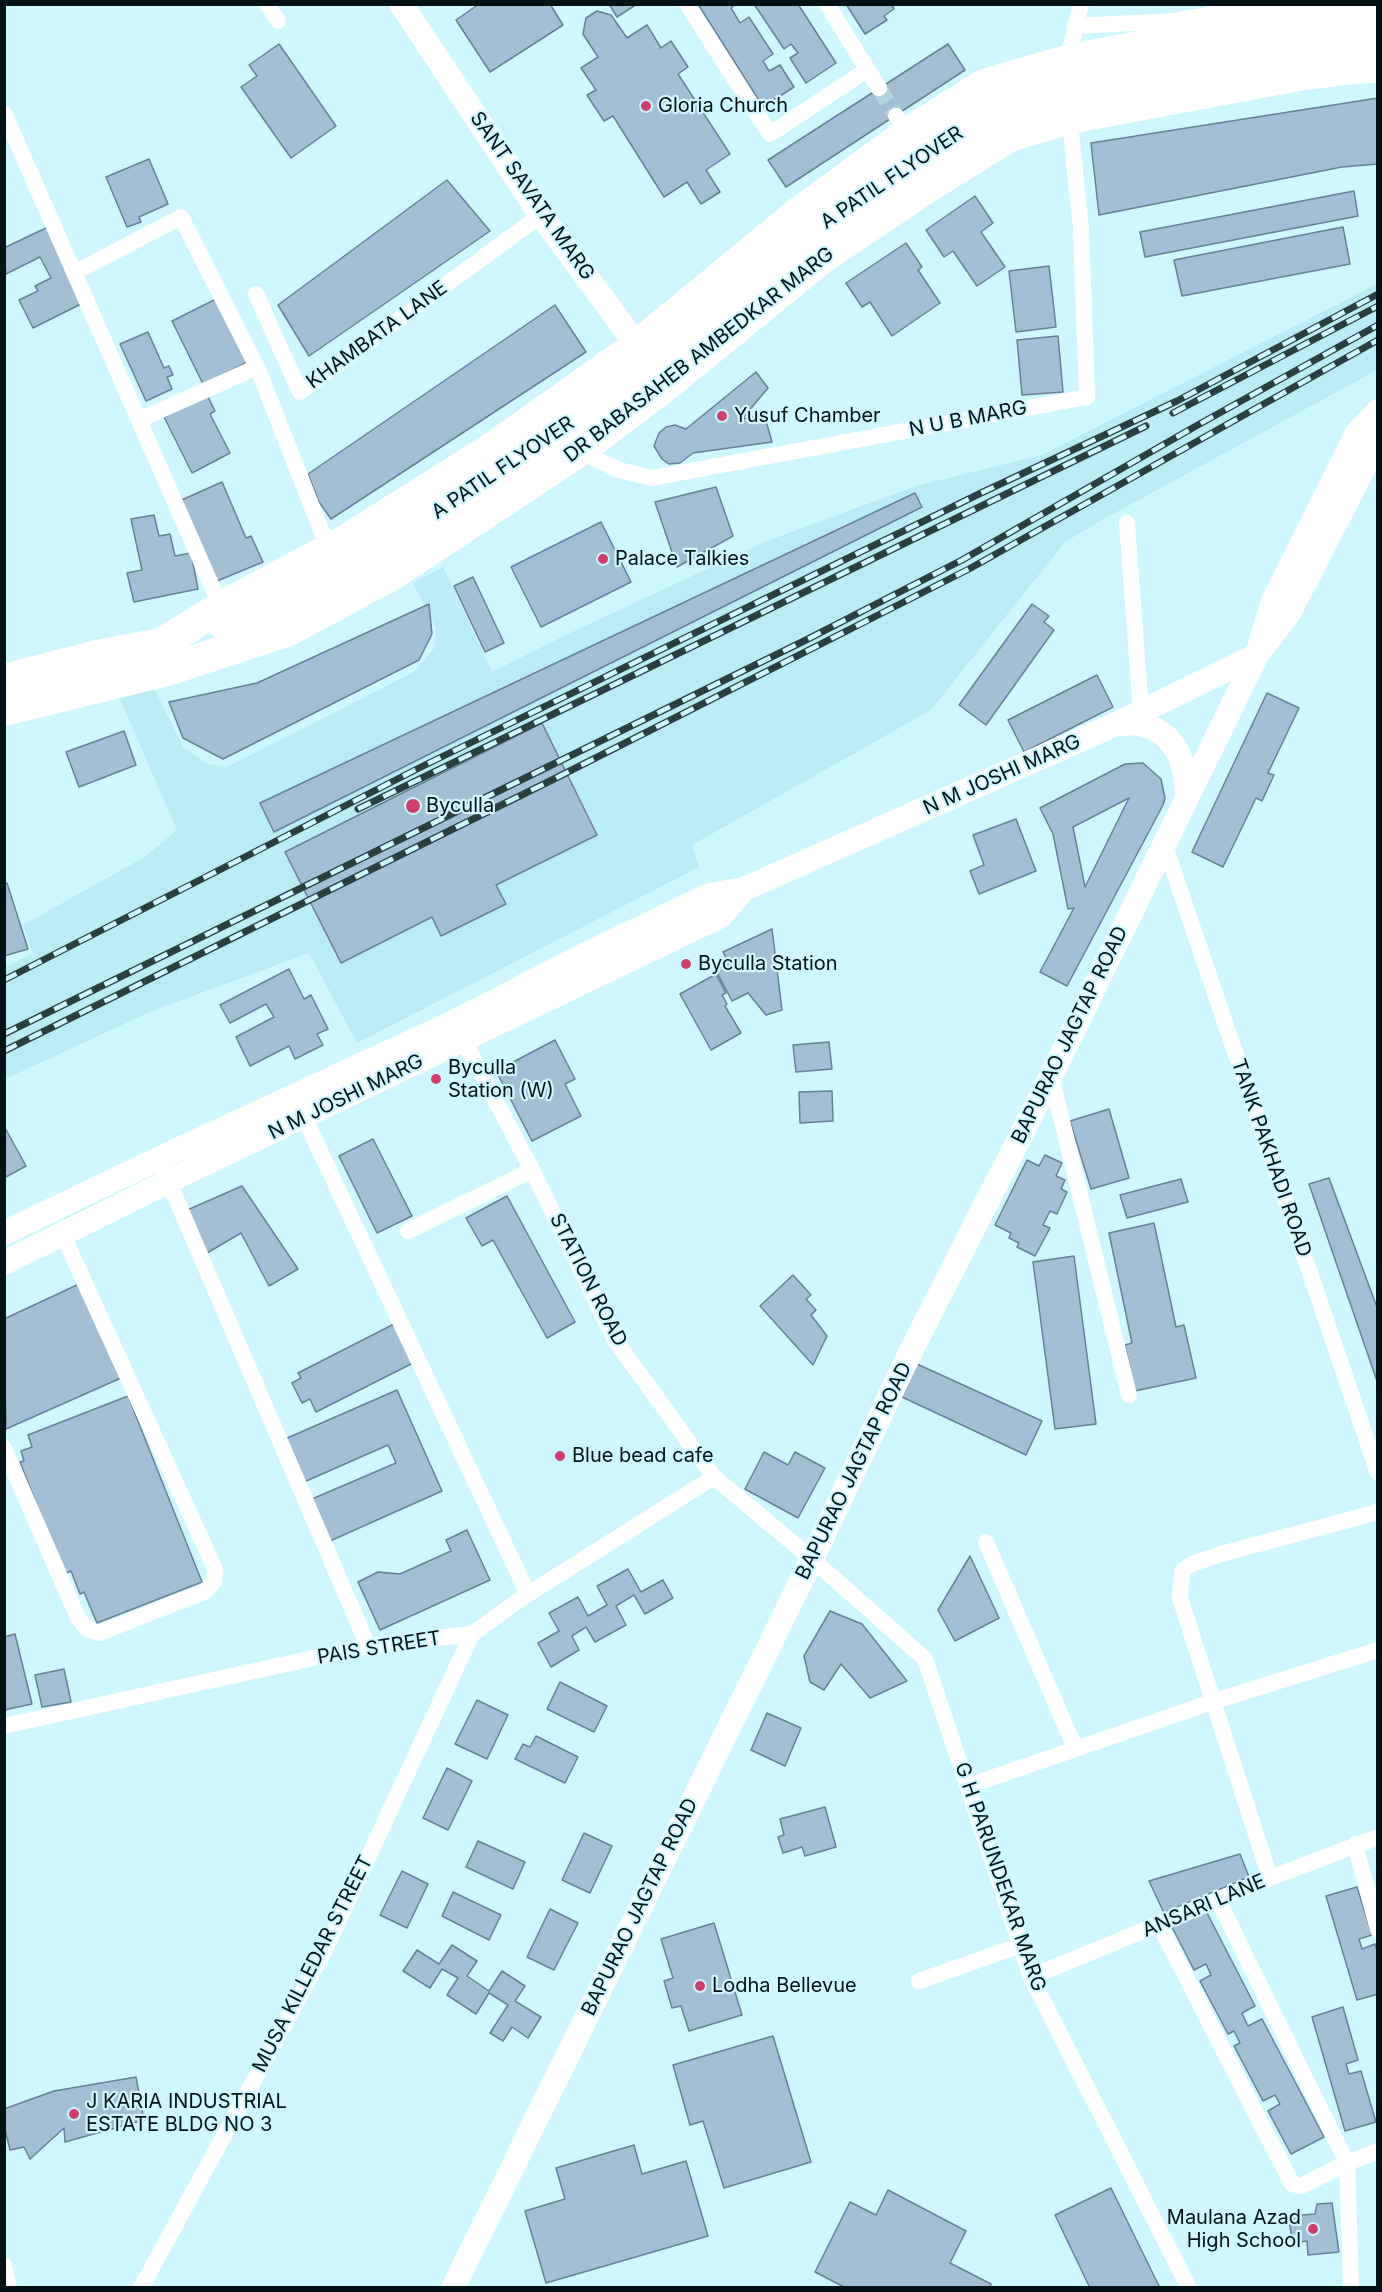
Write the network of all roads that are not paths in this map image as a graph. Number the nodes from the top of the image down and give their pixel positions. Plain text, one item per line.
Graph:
1 (267, 4) edge
2 (401, 4) edge
3 (687, 4) edge
4 (827, 4) edge
5 (1081, 4) edge
6 (1377, 12) edge
7 (1263, 15) edge
8 (278, 21) dead end
9 (1075, 26) junction
10 (1377, 40) edge
11 (1066, 61) junction
12 (1377, 67) edge
13 (867, 70) junction
14 (879, 88) tunnel mouth
15 (4, 113) edge
16 (1069, 118) junction
17 (541, 215) junction
18 (74, 273) junction
19 (255, 294) dead end
20 (638, 345) junction
21 (257, 367) junction
22 (666, 385) junction
23 (1377, 411) edge
24 (139, 420) junction
25 (1377, 441) edge
26 (579, 451) junction
27 (1127, 523) dead end
28 (328, 550) junction
29 (224, 615) junction
30 (1257, 655) junction
31 (4, 680) edge
32 (4, 710) edge
33 (1141, 711) junction
34 (1116, 724) junction
35 (1187, 796) junction
36 (1164, 843) junction
37 (459, 1031) junction
38 (1051, 1076) junction
39 (304, 1117) junction
40 (160, 1158) junction
41 (532, 1170) junction
42 (169, 1181) junction
43 (408, 1231) dead end
44 (8, 1232) edge
45 (62, 1233) junction
46 (13, 1258) edge
47 (1129, 1395) dead end
48 (4, 1448) edge
49 (1377, 1473) edge
50 (714, 1477) junction
51 (1377, 1512) edge
52 (986, 1542) dead end
53 (812, 1559) junction
54 (528, 1593) junction
55 (472, 1634) junction
56 (368, 1646) junction
57 (1377, 1650) edge
58 (1215, 1701) junction
59 (4, 1726) edge
60 (1075, 1748) junction
61 (968, 1786) junction
62 (1377, 1837) edge
63 (1355, 1844) junction
64 (1270, 1878) junction
65 (1218, 1900) junction
66 (1159, 1924) junction
67 (1377, 1930) edge
68 (1021, 1945) junction
69 (1031, 1977) junction
70 (919, 1981) dead end
71 (1377, 2151) edge
72 (1347, 2163) junction
73 (4, 2265) edge
74 (9, 2288) edge
75 (141, 2288) edge
76 (453, 2288) edge
77 (1189, 2288) edge
78 (1351, 2288) edge

1 - 8 street
2 - 17 main road, SANT SAVATA MARG
3 - 13 street
4 - 13 street
5 - 9 street
6 - 7 highway
7 - 9 street
7 - 11 highway
9 - 11 street
10 - 29 highway, A PATIL FLYOVER
11 - 16 street
11 - 20 highway
12 - 16 highway, DR BABASAHEB AMBEDKAR MARG
13 - 14 street
15 - 18 street
16 - 22 highway, DR BABASAHEB AMBEDKAR MARG
16 - 26 street, N U B MARG
17 - 19 street, KHAMBATA LANE
17 - 20 main road, SANT SAVATA MARG
18 - 21 street
18 - 24 street
20 - 22 main road, SANT SAVATA MARG
20 - 28 highway
21 - 24 street
21 - 28 street
22 - 26 highway, DR BABASAHEB AMBEDKAR MARG
23 - 30 main road
24 - 29 street
25 - 30 main road, N M JOSHI MARG
26 - 32 highway, DR BABASAHEB AMBEDKAR MARG
27 - 33 street
28 - 29 highway
29 - 31 highway, A PATIL FLYOVER
30 - 33 main road, N M JOSHI MARG
30 - 35 main road, BAPURAO JAGTAP ROAD
33 - 34 main road, N M JOSHI MARG
34 - 35 main road
34 - 37 main road, N M JOSHI MARG
35 - 36 main road, BAPURAO JAGTAP ROAD
36 - 38 main road, BAPURAO JAGTAP ROAD
36 - 49 street, TANK PAKHADI ROAD
37 - 39 main road, N M JOSHI MARG
37 - 40 main road, N M JOSHI MARG
37 - 41 street, STATION ROAD
38 - 47 street
38 - 53 main road, BAPURAO JAGTAP ROAD
39 - 42 main road, N M JOSHI MARG
39 - 54 street
40 - 42 street
40 - 44 main road, N M JOSHI MARG
41 - 43 street
41 - 50 street, STATION ROAD
42 - 45 main road, N M JOSHI MARG
42 - 56 street
44 - 46 main road
45 - 46 main road, N M JOSHI MARG
45 - 48 street
50 - 53 street, STATION ROAD
50 - 54 street, PAIS STREET
51 - 58 street
52 - 60 street
53 - 61 street, G H PARUNDEKAR MARG
53 - 76 main road, BAPURAO JAGTAP ROAD
54 - 55 street, PAIS STREET
55 - 56 street, PAIS STREET
55 - 75 street, MUSA KILLEDAR STREET
56 - 59 street, PAIS STREET
57 - 58 street
58 - 60 street
58 - 64 street
60 - 61 street
61 - 68 street, G H PARUNDEKAR MARG
62 - 63 street, ANSARI LANE
63 - 64 street, ANSARI LANE
63 - 67 street
64 - 65 street, ANSARI LANE
65 - 66 street, ANSARI LANE
65 - 72 street
66 - 69 street, ANSARI LANE
66 - 72 street
68 - 69 street, G H PARUNDEKAR MARG
68 - 70 street
69 - 77 street, G H PARUNDEKAR MARG
71 - 72 street
72 - 78 street
73 - 74 street

